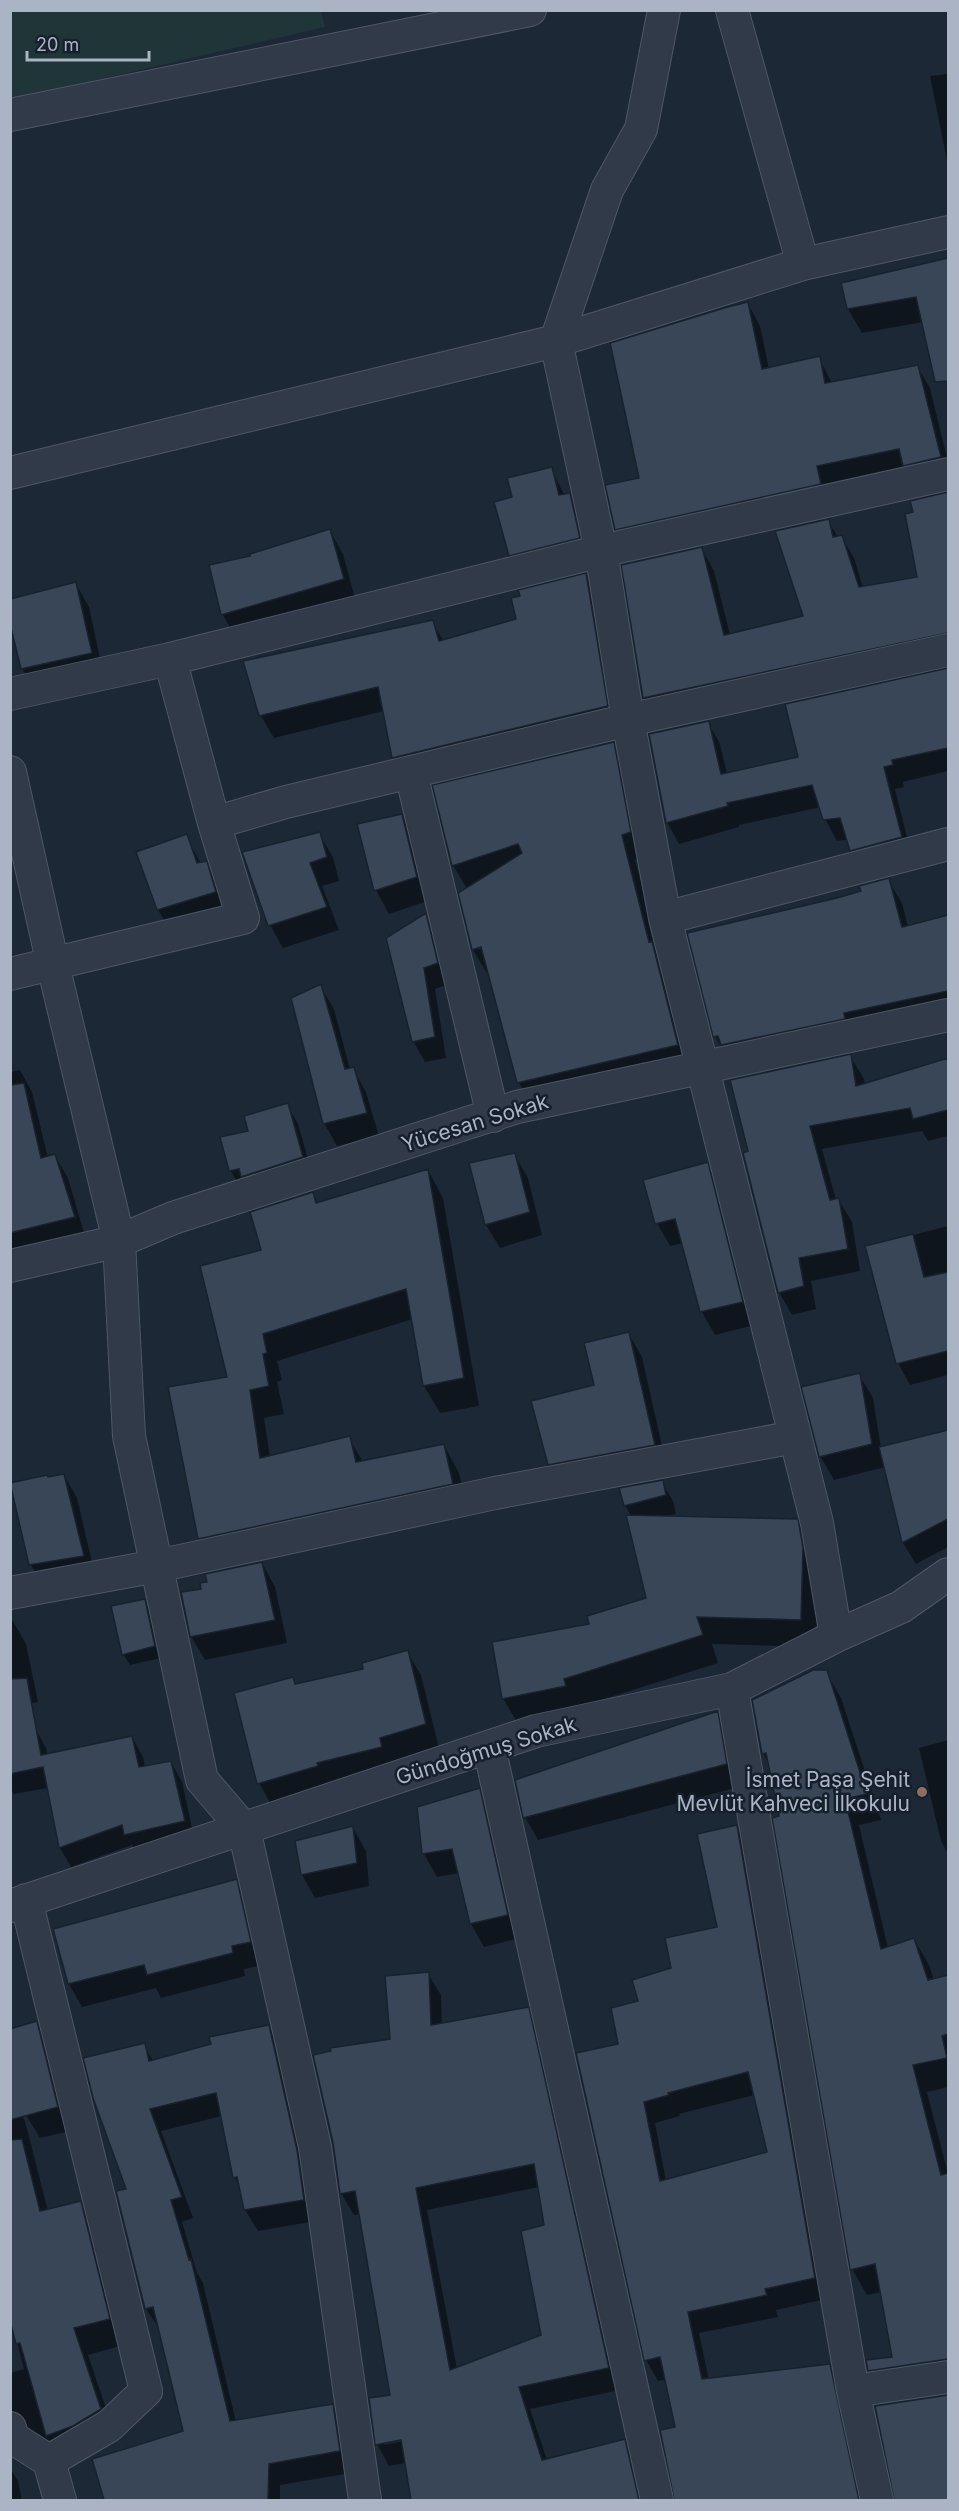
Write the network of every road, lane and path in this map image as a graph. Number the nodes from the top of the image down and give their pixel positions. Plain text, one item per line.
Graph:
1 (530, 10) edge
2 (664, 10) edge
3 (732, 10) edge
4 (10, 115) edge
5 (948, 232) edge
6 (803, 264) junction
7 (556, 341) junction
8 (10, 473) edge
9 (948, 474) edge
10 (600, 551) junction
11 (948, 650) edge
12 (170, 659) junction
13 (10, 694) edge
14 (628, 720) junction
15 (10, 772) edge
16 (411, 773) junction
17 (214, 823) junction
18 (948, 844) edge
19 (665, 918) junction
20 (53, 965) junction
21 (10, 974) edge
22 (948, 1014) edge
23 (703, 1067) junction
24 (493, 1116) junction
25 (119, 1241) junction
26 (10, 1266) edge
27 (795, 1437) junction
28 (157, 1566) junction
29 (948, 1574) edge
30 (10, 1593) edge
31 (836, 1636) junction
32 (732, 1689) junction
33 (489, 1747) junction
34 (244, 1828) junction
35 (18, 1904) edge
36 (948, 2377) edge
37 (853, 2391) junction
38 (10, 2428) edge
39 (49, 2461) junction
40 (60, 2500) edge
41 (365, 2500) edge
42 (657, 2500) edge
43 (877, 2500) edge

1 - 4 street
2 - 7 street
3 - 6 street
5 - 6 street
6 - 7 street
7 - 8 street
7 - 10 street
9 - 10 street
10 - 12 street
10 - 14 street
11 - 14 street
12 - 13 street
12 - 17 street
14 - 16 street
14 - 19 street
15 - 20 street
16 - 17 street
16 - 24 street
17 - 20 street
18 - 19 street
19 - 23 street
20 - 21 street
20 - 25 street
22 - 23 street, Yücesan Sokak
23 - 24 street, Yücesan Sokak
23 - 27 street
24 - 25 street, Yücesan Sokak
25 - 26 street, Yücesan Sokak
25 - 28 street
27 - 28 street
27 - 31 street
28 - 30 street
28 - 34 street
29 - 31 street, Gündoğmuş Sokak
31 - 32 street, Gündoğmuş Sokak
32 - 33 street, Gündoğmuş Sokak
32 - 37 street
33 - 34 street, Gündoğmuş Sokak
33 - 42 street
34 - 35 street, Gündoğmuş Sokak
34 - 41 street
35 - 39 street
36 - 37 street
37 - 43 street
38 - 39 street
39 - 40 street

